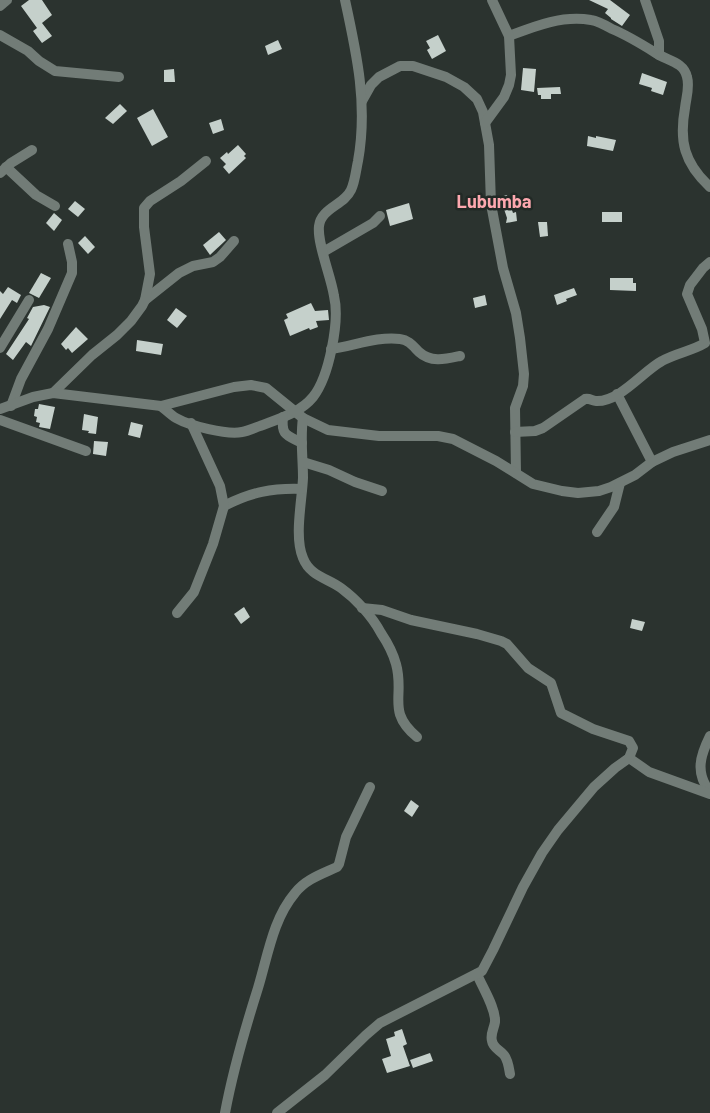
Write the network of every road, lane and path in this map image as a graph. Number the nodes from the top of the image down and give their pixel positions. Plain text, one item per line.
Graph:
1 (7, 0) edge
2 (345, 0) edge
3 (492, 0) edge
4 (645, 0) edge
5 (0, 6) edge
6 (0, 35) edge
7 (509, 36) junction
8 (659, 55) junction
9 (118, 77) dead end
10 (362, 101) junction
11 (485, 123) junction
12 (32, 150) dead end
13 (206, 161) dead end
14 (3, 170) edge
15 (710, 187) edge
16 (55, 206) dead end
17 (380, 216) dead end
18 (234, 241) dead end
19 (68, 244) dead end
20 (324, 252) junction
21 (710, 262) edge
22 (29, 300) dead end
23 (145, 300) junction
24 (0, 348) edge
25 (330, 349) junction
26 (460, 356) dead end
27 (54, 393) junction
28 (617, 394) junction
29 (11, 406) junction
30 (161, 406) junction
31 (0, 409) edge
32 (299, 415) junction
33 (283, 417) junction
34 (0, 420) edge
35 (192, 423) junction
36 (515, 432) junction
37 (710, 440) edge
38 (302, 443) junction
39 (86, 451) dead end
40 (302, 462) junction
41 (652, 462) junction
42 (516, 473) junction
43 (620, 483) junction
44 (302, 489) junction
45 (382, 491) dead end
46 (224, 506) junction
47 (597, 532) dead end
48 (362, 608) junction
49 (177, 613) dead end
50 (710, 736) edge
51 (417, 737) dead end
52 (629, 758) junction
53 (370, 787) dead end
54 (710, 793) edge
55 (476, 974) junction
56 (510, 1074) dead end
57 (224, 1113) edge
58 (278, 1113) edge

1 - 5 street
2 - 10 street
3 - 7 street
4 - 8 street
6 - 9 street
7 - 8 street
7 - 11 street
8 - 15 street
10 - 11 street
10 - 20 street
11 - 36 street
12 - 14 street
13 - 23 street
14 - 16 street
17 - 20 street
18 - 23 street
19 - 29 street
20 - 25 street
21 - 28 street
22 - 24 street
23 - 27 street
25 - 26 street
25 - 32 street
27 - 29 street
27 - 30 street
28 - 36 street
28 - 41 street
29 - 31 street
30 - 32 street
30 - 35 street
32 - 33 street
32 - 38 street
32 - 42 street
33 - 35 street
33 - 38 street
34 - 39 street
35 - 46 street
36 - 42 street
37 - 41 street
38 - 40 street
40 - 44 street
40 - 45 street
41 - 43 street
42 - 43 street
43 - 47 street
44 - 46 street
44 - 48 street
46 - 49 street
48 - 51 street
48 - 52 street
50 - 54 street
52 - 54 street
52 - 55 street
53 - 57 street
55 - 56 street
55 - 58 street

